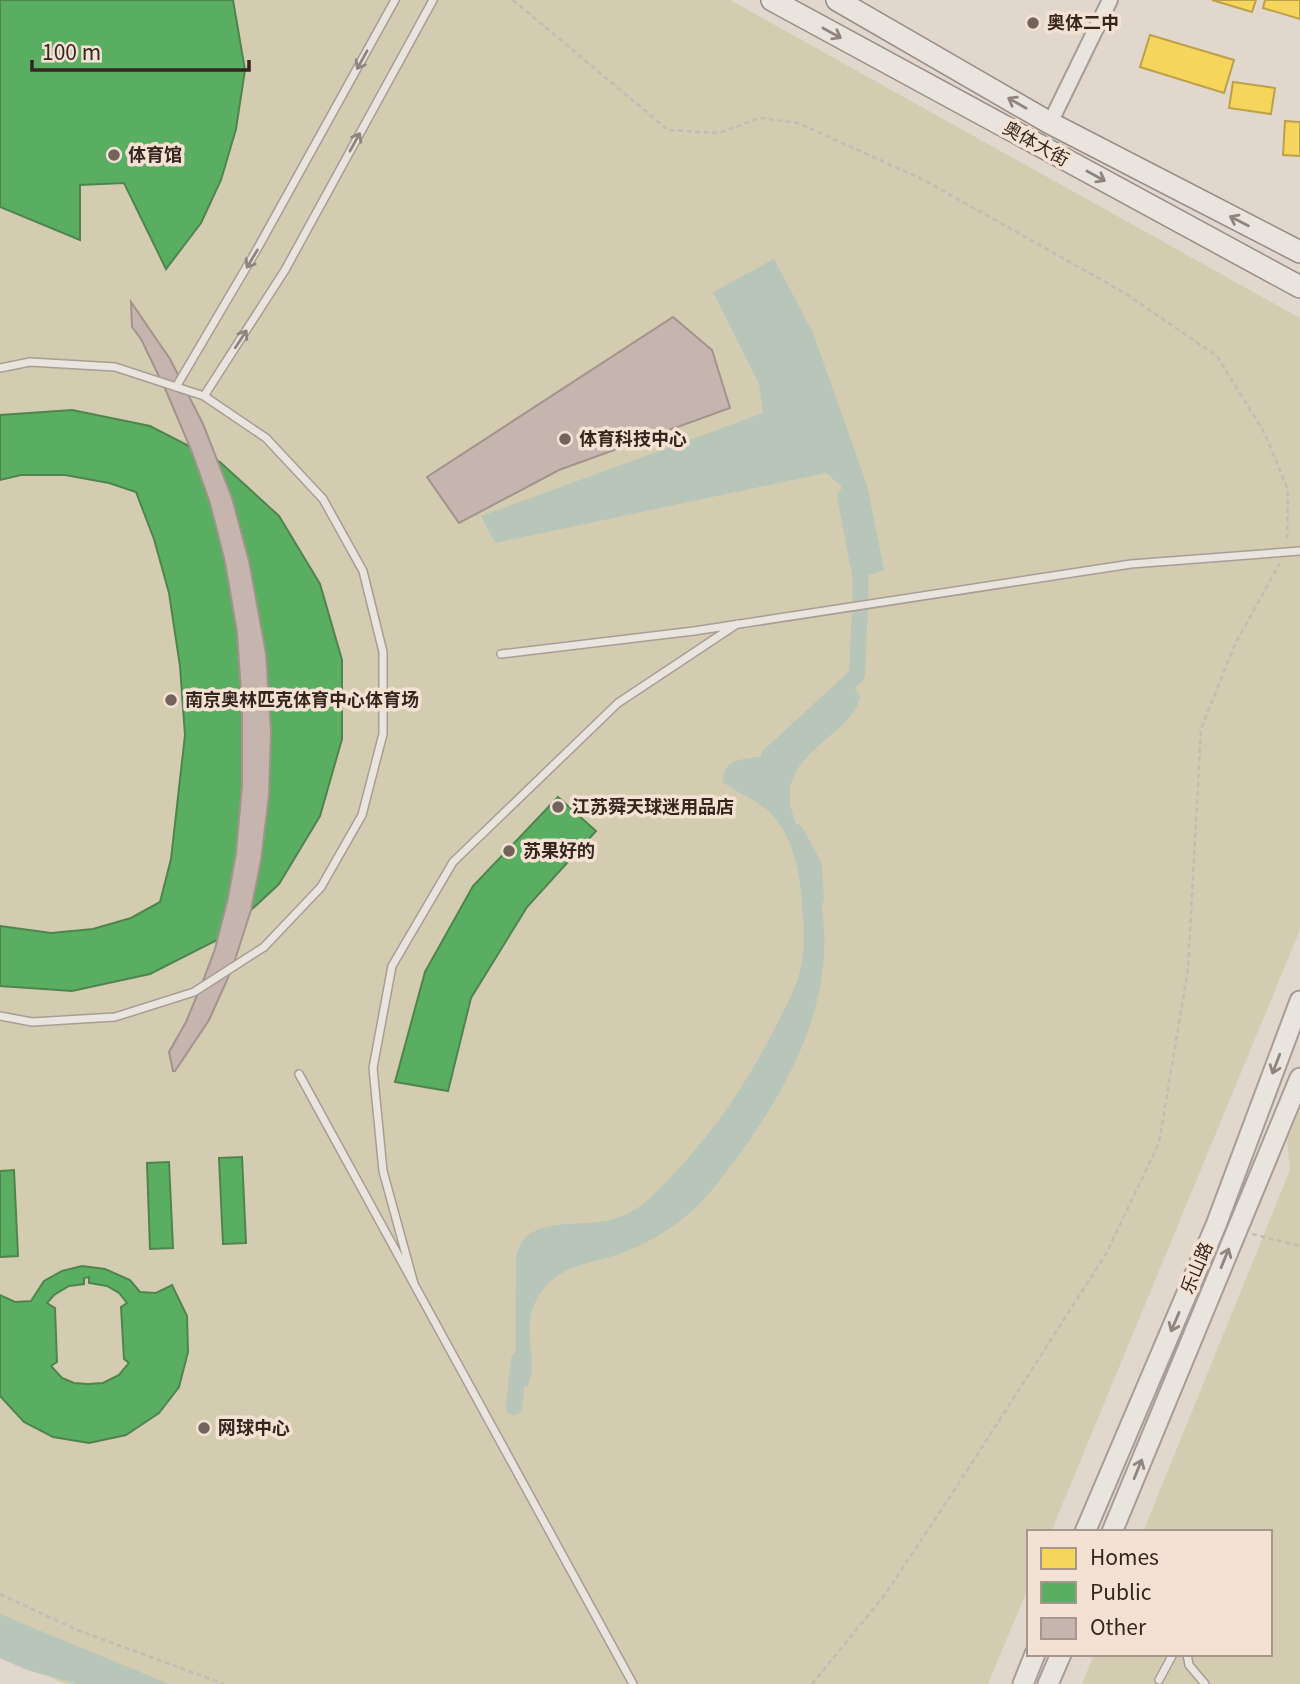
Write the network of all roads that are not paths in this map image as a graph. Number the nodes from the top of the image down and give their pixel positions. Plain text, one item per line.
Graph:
1 (395, 0) edge
2 (433, 0) edge
3 (772, 0) edge
4 (837, 0) edge
5 (1110, 0) edge
6 (1050, 122) junction
7 (1300, 252) edge
8 (1300, 288) edge
9 (0, 368) edge
10 (176, 387) junction
11 (204, 396) junction
12 (1300, 551) edge
13 (737, 624) junction
14 (501, 654) dead end
15 (1300, 1001) edge
16 (0, 1016) edge
17 (299, 1074) dead end
18 (1300, 1078) edge
19 (414, 1284) junction
20 (1086, 1530) edge
21 (1113, 1530) edge
22 (1034, 1656) edge
23 (1060, 1656) edge
24 (1172, 1656) edge
25 (1187, 1656) edge
26 (1159, 1679) dead end
27 (633, 1684) edge
28 (1023, 1684) edge
29 (1048, 1684) edge
30 (1205, 1684) edge

1 -> 10 lane
11 -> 2 lane
3 -> 8 main road, 奥体大街
6 -> 4 main road, 奥体大街
5 - 6 street
7 -> 6 main road, 奥体大街
9 - 10 lane
10 - 11 lane
11 - 16 lane
12 - 13 lane
13 - 14 lane
13 - 19 lane
15 -> 20 street, 乐山路
17 - 19 lane
21 -> 18 street, 乐山路
19 - 27 lane
22 - 28 street
23 - 29 street
24 - 26 lane
25 - 30 lane

